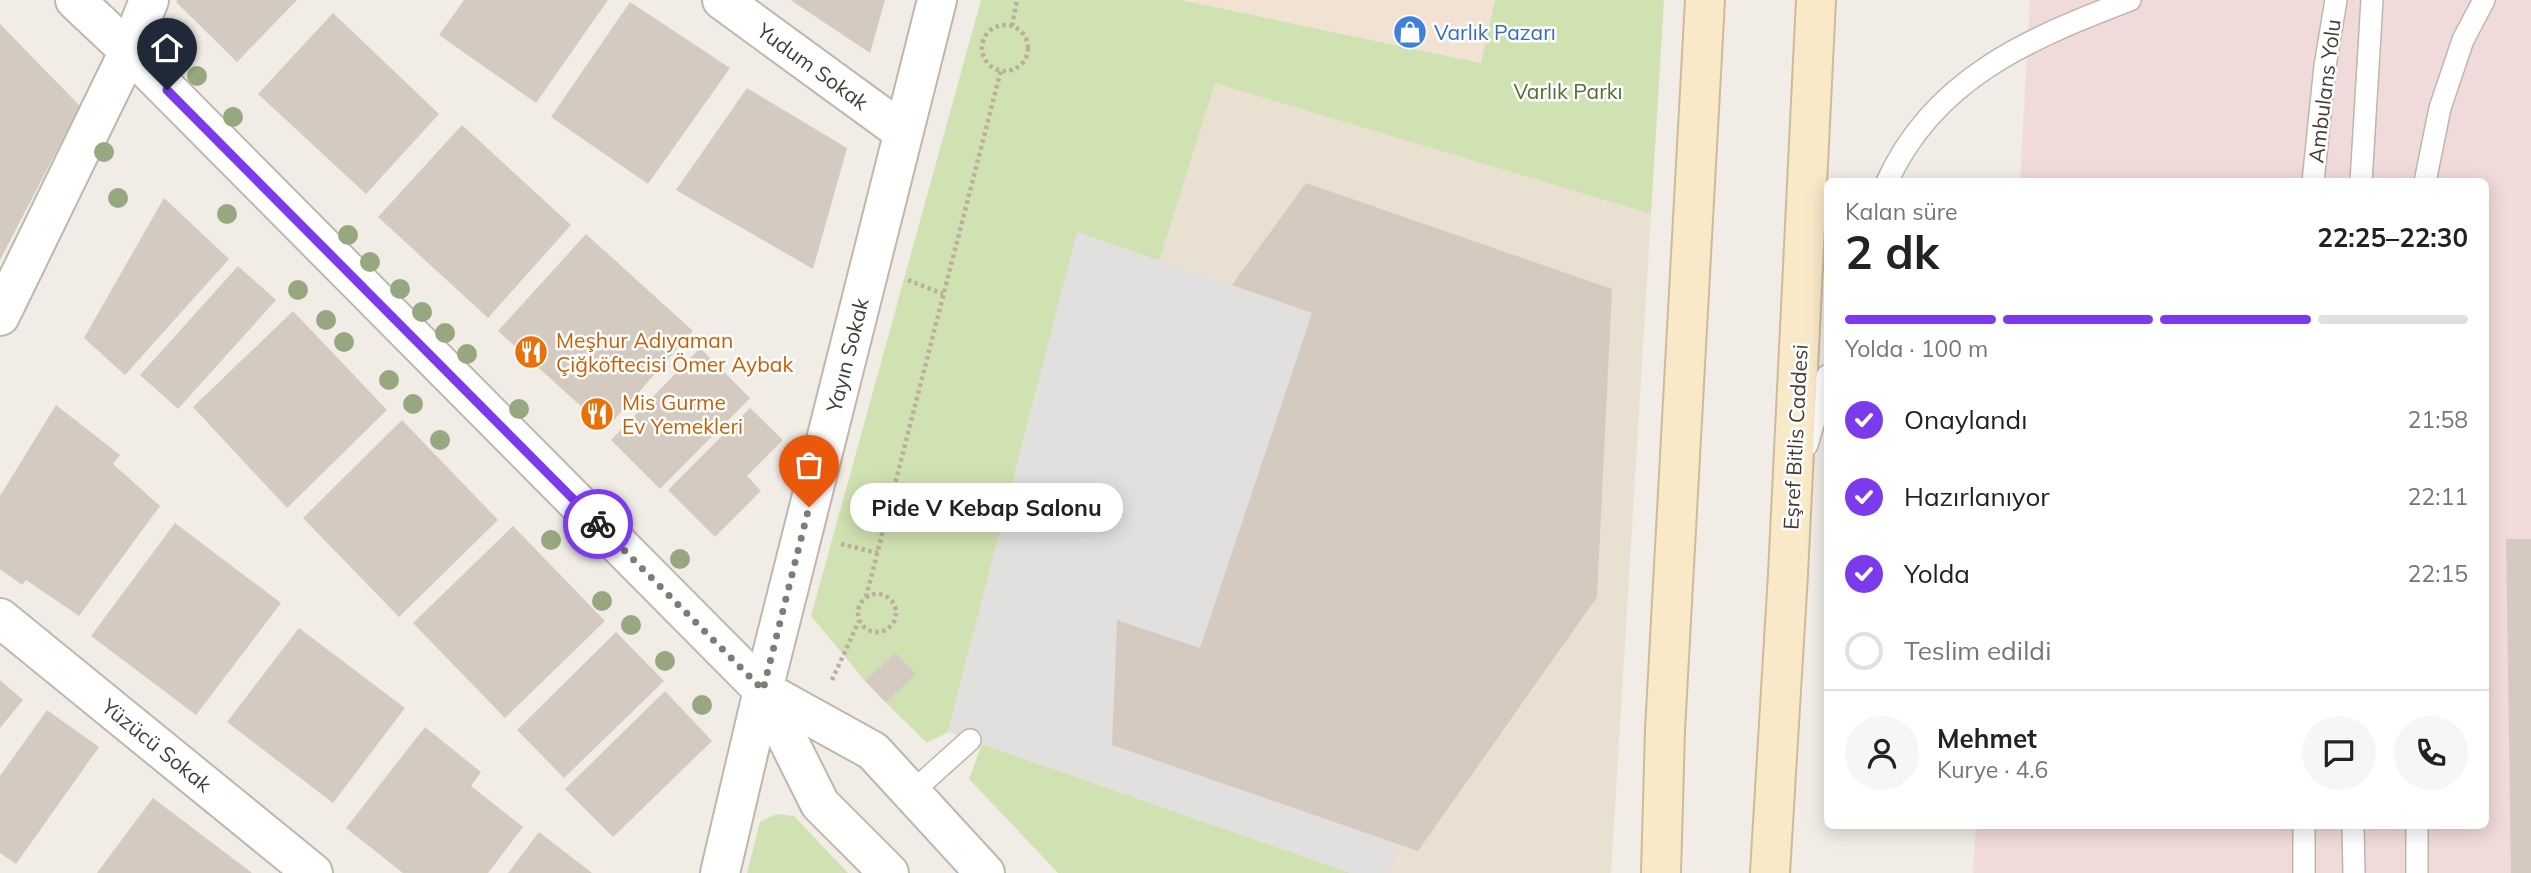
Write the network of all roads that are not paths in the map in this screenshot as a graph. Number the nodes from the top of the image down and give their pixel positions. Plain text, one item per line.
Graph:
1 (75, 0) edge
2 (149, 0) edge
3 (722, 0) edge
4 (937, 0) edge
5 (1705, 0) edge
6 (1816, 0) edge
7 (2130, 0) edge
8 (2336, 0) edge
9 (2372, 0) edge
10 (2484, 0) edge
11 (129, 51) junction
12 (904, 132) junction
13 (1889, 178) edge
14 (2313, 178) edge
15 (2361, 178) edge
16 (2426, 178) edge
17 (0, 316) edge
18 (1824, 386) edge
19 (1791, 501) junction
20 (0, 618) edge
21 (763, 690) junction
22 (970, 740) dead end
23 (911, 793) junction
24 (2304, 829) edge
25 (2353, 829) edge
26 (2417, 829) edge
27 (313, 873) edge
28 (720, 873) edge
29 (889, 873) edge
30 (985, 873) edge
31 (1661, 873) edge
32 (1770, 873) edge
33 (2304, 873) edge
34 (2354, 873) edge
35 (2417, 873) edge

1 - 11 street
2 - 11 street
3 - 12 street, Yudum Sokak
4 - 12 street, Yayın Sokak
5 - 31 main road
6 - 19 main road, Eşref Bitlis Caddesi
7 - 13 lane
8 - 14 lane, Ambulans Yolu
9 - 15 lane
10 - 16 lane
11 - 17 street
11 - 21 street
12 - 21 street, Yayın Sokak
18 - 19 lane
19 - 32 main road, Eşref Bitlis Caddesi
20 - 27 street, Yüzücü Sokak
21 - 23 street
21 - 28 street, Yayın Sokak
21 - 29 street
22 - 23 lane
23 - 30 street
24 - 33 lane
25 - 34 lane
26 - 35 lane

